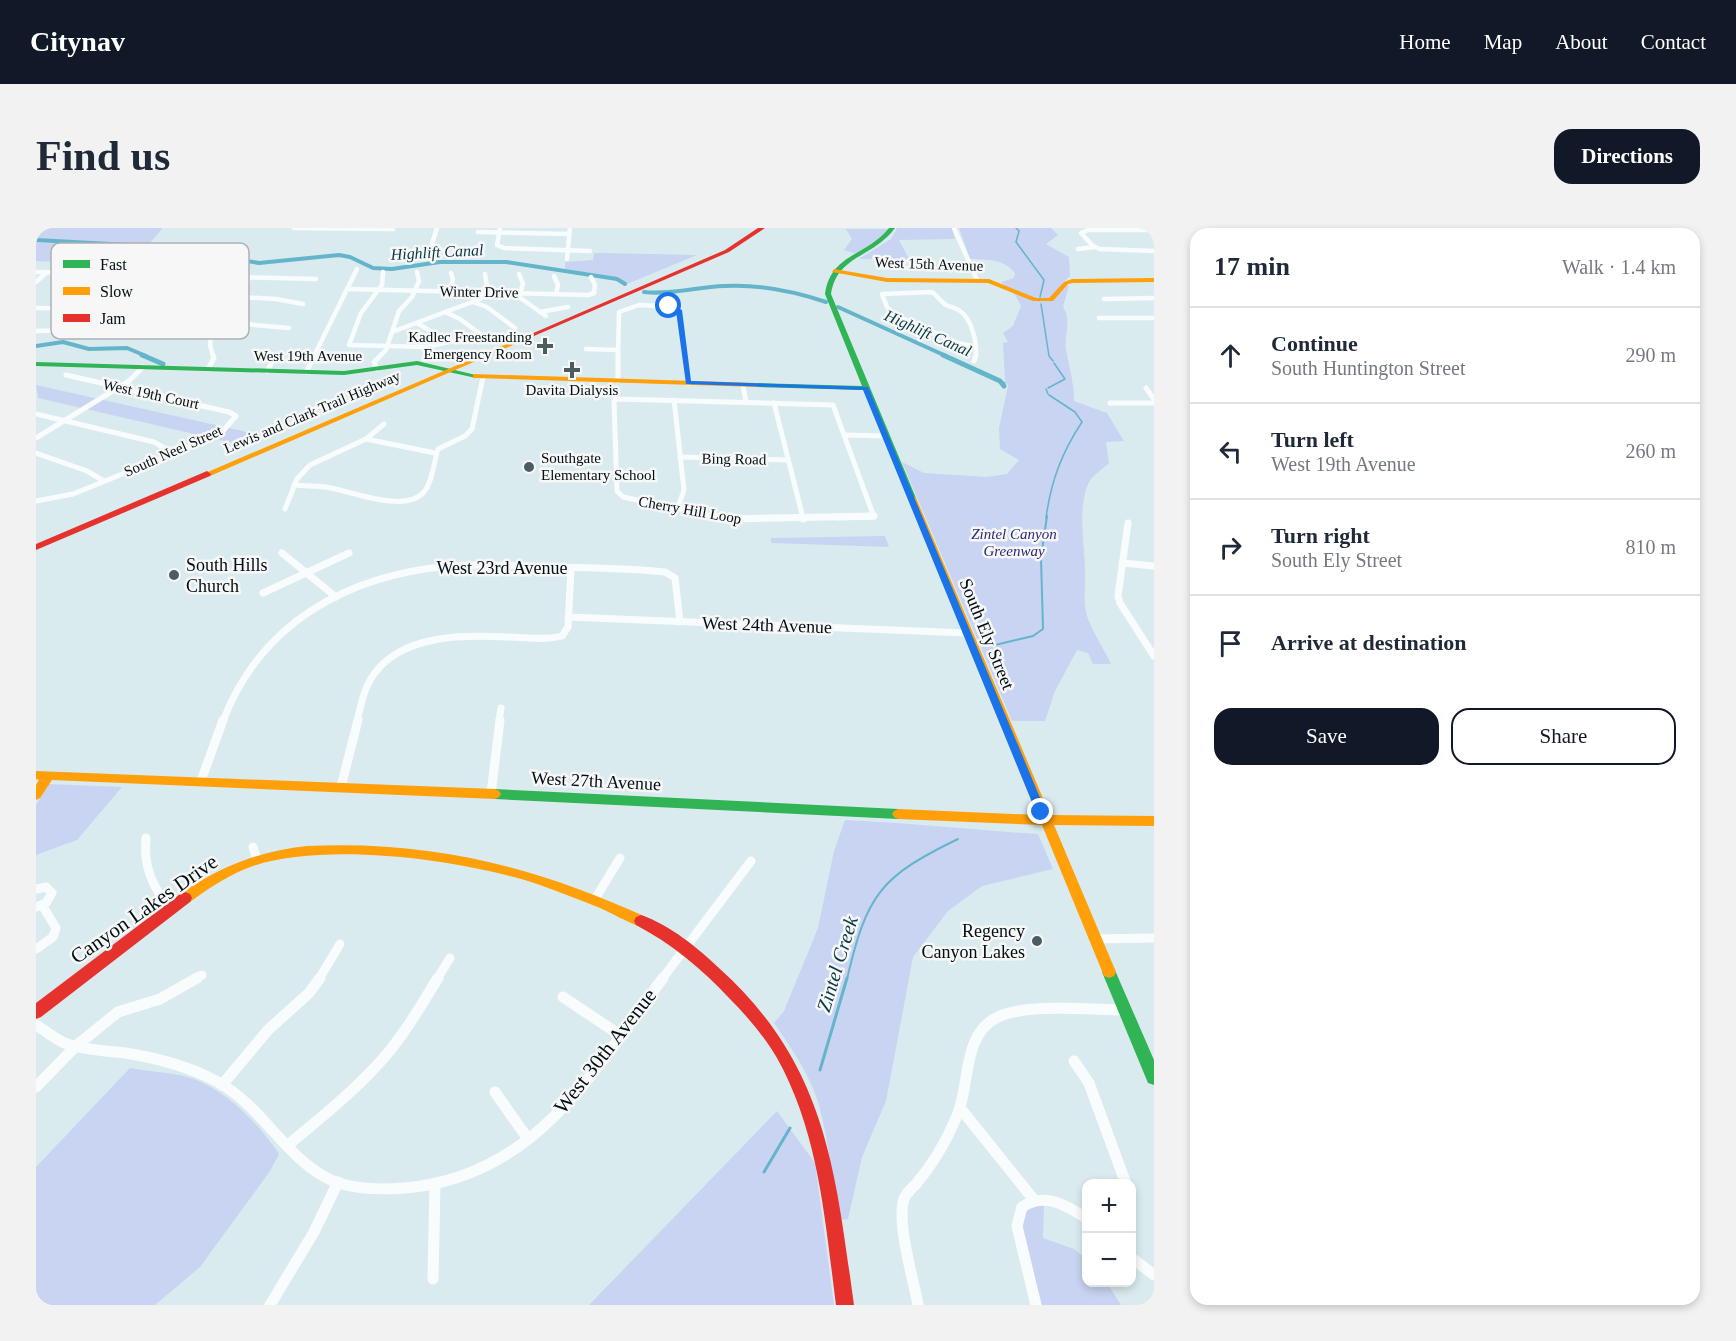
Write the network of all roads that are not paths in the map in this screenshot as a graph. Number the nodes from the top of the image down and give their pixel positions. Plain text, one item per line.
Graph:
1 (294, 228) edge
2 (437, 228) edge
3 (570, 228) edge
4 (756, 228) edge
5 (762, 228) edge
6 (892, 228) edge
7 (954, 228) edge
8 (375, 229) edge
9 (1129, 229) edge
10 (393, 230) dead end
11 (500, 230) edge
12 (1154, 230) edge
13 (478, 232) dead end
14 (569, 234) junction
15 (1095, 247) junction
16 (1078, 249) dead end
17 (568, 250) junction
18 (425, 251) dead end
19 (590, 251) dead end
20 (1154, 251) edge
21 (567, 259) dead end
22 (357, 269) dead end
23 (834, 271) junction
24 (36, 272) edge
25 (46, 272) junction
26 (51, 272) edge
27 (383, 272) dead end
28 (417, 272) dead end
29 (451, 273) dead end
30 (485, 274) dead end
31 (519, 274) dead end
32 (554, 276) dead end
33 (250, 277) edge
34 (591, 277) dead end
35 (316, 279) dead end
36 (977, 280) junction
37 (1154, 280) edge
38 (36, 282) edge
39 (901, 286) junction
40 (347, 289) junction
41 (379, 290) junction
42 (414, 291) junction
43 (449, 292) junction
44 (485, 292) junction
45 (520, 293) junction
46 (556, 294) junction
47 (249, 297) edge
48 (1104, 298) dead end
49 (1154, 298) edge
50 (473, 302) junction
51 (303, 304) dead end
52 (568, 307) dead end
53 (36, 308) edge
54 (51, 308) edge
55 (446, 312) junction
56 (540, 312) junction
57 (546, 316) dead end
58 (1099, 318) dead end
59 (1154, 318) edge
60 (249, 323) edge
61 (417, 323) junction
62 (289, 328) dead end
63 (515, 328) dead end
64 (51, 330) edge
65 (36, 331) edge
66 (392, 332) junction
67 (437, 335) dead end
68 (483, 336) dead end
69 (210, 339) edge
70 (457, 339) dead end
71 (387, 347) junction
72 (976, 347) junction
73 (586, 349) dead end
74 (618, 350) junction
75 (275, 357) dead end
76 (974, 361) dead end
77 (36, 364) edge
78 (143, 368) junction
79 (208, 369) junction
80 (377, 369) junction
81 (444, 370) junction
82 (267, 371) junction
83 (306, 372) junction
84 (66, 375) dead end
85 (483, 377) junction
86 (618, 381) junction
87 (688, 383) junction
88 (743, 385) junction
89 (119, 387) junction
90 (1154, 387) edge
91 (866, 388) junction
92 (674, 400) junction
93 (1154, 401) edge
94 (746, 402) junction
95 (774, 403) junction
96 (1110, 403) dead end
97 (235, 413) joint
98 (36, 414) edge
99 (65, 420) junction
100 (384, 424) dead end
101 (845, 435) junction
102 (885, 436) junction
103 (36, 438) edge
104 (366, 439) junction
105 (36, 453) edge
106 (173, 453) junction
107 (435, 453) junction
108 (680, 457) junction
109 (787, 460) junction
110 (104, 481) junction
111 (294, 485) junction
112 (413, 500) junction
113 (36, 501) edge
114 (421, 508) dead end
115 (285, 509) dead end
116 (677, 510) junction
117 (803, 519) junction
118 (1128, 523) dead end
119 (36, 539) edge
120 (36, 547) edge
121 (282, 553) dead end
122 (349, 553) dead end
123 (1122, 563) junction
124 (1154, 566) edge
125 (571, 568) junction
126 (306, 573) junction
127 (263, 593) dead end
128 (336, 597) junction
129 (568, 617) junction
130 (680, 622) junction
131 (966, 633) junction
132 (1154, 656) edge
133 (501, 708) dead end
134 (42, 776) edge
135 (201, 781) junction
136 (341, 787) junction
137 (491, 794) junction
138 (36, 795) edge
139 (1044, 820) junction
140 (1154, 821) edge
141 (146, 838) dead end
142 (254, 847) dead end
143 (620, 858) dead end
144 (257, 861) junction
145 (750, 861) dead end
146 (36, 889) edge
147 (594, 899) junction
148 (39, 906) edge
149 (171, 909) junction
150 (1154, 938) edge
151 (1094, 939) junction
152 (340, 944) dead end
153 (685, 948) junction
154 (36, 949) edge
155 (450, 958) dead end
156 (202, 975) dead end
157 (562, 997) dead end
158 (1125, 1010) junction
159 (36, 1012) edge
160 (36, 1025) edge
161 (620, 1035) junction
162 (76, 1046) junction
163 (1074, 1061) dead end
164 (1154, 1078) edge
165 (222, 1085) junction
166 (36, 1087) edge
167 (495, 1092) dead end
168 (961, 1109) junction
169 (528, 1139) junction
170 (287, 1146) junction
171 (1124, 1179) edge
172 (338, 1182) junction
173 (435, 1183) junction
174 (1034, 1200) junction
175 (1082, 1216) edge
176 (1136, 1262) edge
177 (1154, 1275) edge
178 (433, 1279) dead end
179 (270, 1305) edge
180 (845, 1305) edge
181 (918, 1305) edge
182 (1036, 1305) edge

1 - 8 street
2 - 18 street
3 - 14 street
4 - 81 main road, Lewis and Clark Trail Highway
5 - 81 main road, Lewis and Clark Trail Highway
6 - 23 main road
7 - 36 street
8 - 10 street
9 - 12 street
9 - 15 street
11 - 13 street
11 - 14 street
11 - 17 street
14 - 17 street
15 - 16 street
15 - 20 street
17 - 19 street
17 - 21 street
22 - 40 street
23 - 39 main road, West 15th Avenue
23 - 91 main road, South Ely Street
24 - 25 street
25 - 26 street
25 - 38 street
27 - 41 street
28 - 42 street
29 - 43 street
30 - 44 street
31 - 45 street
32 - 46 street
33 - 35 street
34 - 46 street, Winter Drive
36 - 37 main road, West 15th Avenue
36 - 39 main road, West 15th Avenue
39 - 72 street
39 - 72 street
40 - 41 street, Winter Drive
40 - 83 street
41 - 42 street, Winter Drive
41 - 71 street
42 - 43 street, Winter Drive
42 - 66 street
43 - 44 street, Winter Drive
44 - 45 street, Winter Drive
44 - 50 street
45 - 46 street, Winter Drive
45 - 56 street
47 - 51 street
48 - 49 street
50 - 55 street
50 - 63 street
52 - 56 street
53 - 54 street
55 - 61 street
55 - 68 street
56 - 57 street
58 - 59 street
60 - 62 street
61 - 66 street
61 - 67 street
64 - 65 street
66 - 71 street
69 - 79 street
70 - 71 street
71 - 80 street
72 - 76 street
73 - 74 street
74 - 86 street
74 - 87 street
75 - 82 street
77 - 78 main road, West 19th Avenue
78 - 79 main road, West 19th Avenue
78 - 89 street
79 - 82 main road, West 19th Avenue
80 - 81 main road, West 19th Avenue
80 - 83 main road, West 19th Avenue
81 - 85 main road, West 19th Avenue
81 - 119 main road, Lewis and Clark Trail Highway
81 - 120 main road, Lewis and Clark Trail Highway
82 - 83 main road, West 19th Avenue
84 - 89 street, West 19th Court
85 - 86 main road, West 19th Avenue
85 - 107 street
86 - 87 main road, West 19th Avenue
87 - 88 main road, West 19th Avenue
88 - 91 main road, West 19th Avenue
88 - 94 street
89 - 97 street, West 19th Court
89 - 99 street
90 - 93 street
91 - 102 main road, South Ely Street
92 - 94 street, Cherry Hill Loop
92 - 108 street
92 - 116 street, Cherry Hill Loop
93 - 96 street
94 - 95 street, Cherry Hill Loop
95 - 101 street, Cherry Hill Loop
95 - 109 street
97 - 106 street, South Neel Street
98 - 99 street
99 - 103 street
99 - 106 street
100 - 104 street
101 - 102 street
101 - 117 street, Cherry Hill Loop
102 - 131 main road, South Ely Street
104 - 107 street
104 - 111 street
105 - 110 street
106 - 110 street, South Neel Street
107 - 112 street
108 - 109 street, Bing Road
108 - 116 street
109 - 117 street
110 - 113 street, South Neel Street
111 - 112 street
111 - 115 street
112 - 114 street
116 - 117 street, Cherry Hill Loop
118 - 123 street
121 - 126 street
122 - 126 street
123 - 124 street
123 - 132 street
125 - 128 street, West 23rd Avenue
125 - 129 street
125 - 130 street, West 23rd Avenue
126 - 127 street
126 - 128 street
128 - 135 street, West 23rd Avenue
129 - 130 street, West 24th Avenue
129 - 136 street
130 - 131 street, West 24th Avenue
131 - 139 main road, South Ely Street
133 - 137 street
134 - 135 main road, West 27th Avenue
134 - 138 main road
135 - 136 main road, West 27th Avenue
136 - 137 main road, West 27th Avenue
137 - 139 main road, West 27th Avenue
139 - 140 main road, West 27th Avenue
139 - 151 main road, South Ely Street
141 - 149 street
142 - 144 street
143 - 147 street
144 - 147 main road, Canyon Lakes Drive
144 - 149 main road, Canyon Lakes Drive
145 - 153 street, West 30th Avenue
146 - 148 street
147 - 153 main road, Canyon Lakes Drive
148 - 154 street
149 - 159 main road, Canyon Lakes Drive
150 - 151 street
151 - 158 main road, South Ely Street
152 - 165 street
153 - 161 street, West 30th Avenue
153 - 180 main road, Canyon Lakes Drive
155 - 170 street
156 - 162 street
157 - 161 street
158 - 164 main road, South Ely Street
158 - 168 street
160 - 162 street, West 30th Avenue
161 - 169 street, West 30th Avenue
162 - 165 street, West 30th Avenue
162 - 166 street
163 - 171 street
165 - 170 street, West 30th Avenue
167 - 169 street
168 - 174 street
168 - 181 street
169 - 173 street, West 30th Avenue
170 - 172 street, West 30th Avenue
172 - 173 street, West 30th Avenue
172 - 179 street
173 - 178 street
174 - 175 street
174 - 182 street
176 - 177 street

